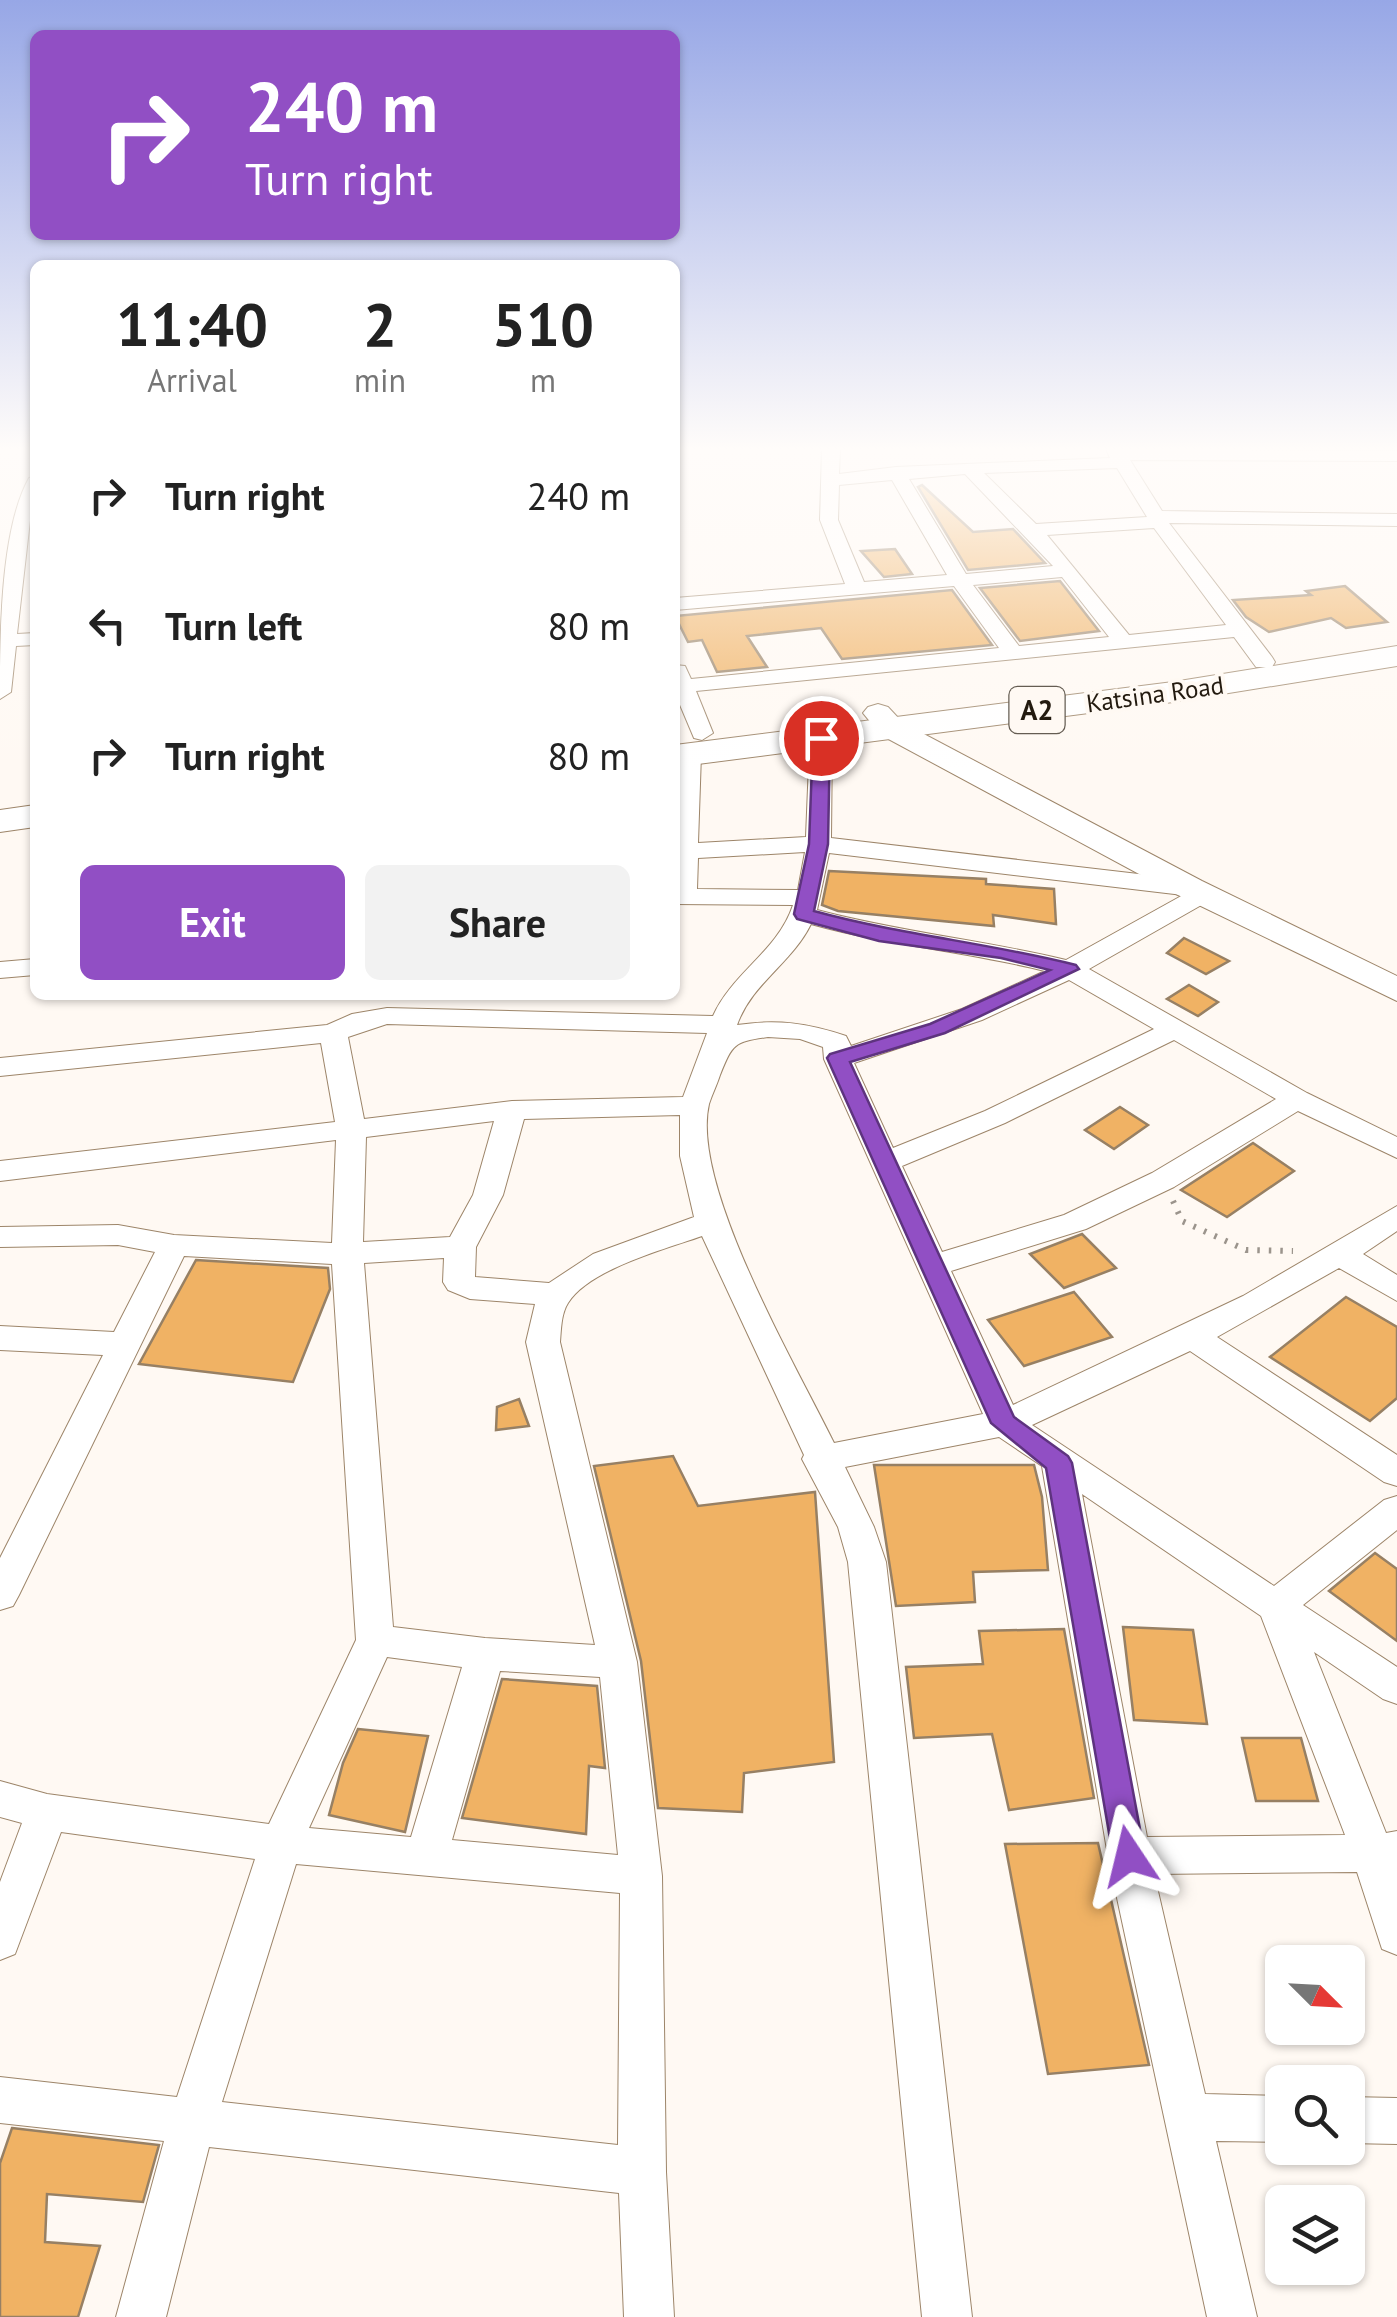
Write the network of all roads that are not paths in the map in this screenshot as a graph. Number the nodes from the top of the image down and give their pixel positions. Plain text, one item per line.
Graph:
1 (19, 557) edge
2 (844, 557) edge
3 (946, 557) edge
4 (1053, 557) edge
5 (1185, 557) edge
6 (1064, 571) junction
7 (959, 579) junction
8 (856, 589) junction
9 (680, 604) edge
10 (1238, 630) junction
11 (30, 639) edge
12 (1397, 640) edge
13 (4, 641) edge
14 (1123, 641) junction
15 (1013, 652) junction
16 (1397, 656) edge
17 (1264, 662) junction
18 (680, 676) edge
19 (680, 686) edge
20 (0, 692) edge
21 (885, 721) junction
22 (821, 738) junction
23 (686, 745) edge
24 (30, 817) edge
25 (0, 821) edge
26 (30, 839) edge
27 (0, 842) edge
28 (818, 844) junction
29 (686, 852) junction
30 (1197, 891) junction
31 (680, 897) edge
32 (805, 906) junction
33 (879, 935) junction
34 (790, 941) junction
35 (30, 967) edge
36 (1069, 969) junction
37 (0, 970) edge
38 (1397, 990) edge
39 (343, 1000) edge
40 (388, 1005) edge
41 (602, 1008) edge
42 (1177, 1028) junction
43 (339, 1030) junction
44 (720, 1034) junction
45 (838, 1058) junction
46 (0, 1067) edge
47 (1297, 1098) junction
48 (694, 1106) junction
49 (512, 1110) junction
50 (351, 1127) junction
51 (1397, 1149) edge
52 (885, 1162) junction
53 (0, 1171) edge
54 (1397, 1216) edge
55 (711, 1222) junction
56 (0, 1238) edge
57 (174, 1245) junction
58 (460, 1247) junction
59 (347, 1254) junction
60 (1341, 1256) junction
61 (932, 1266) junction
62 (1397, 1290) edge
63 (556, 1294) junction
64 (0, 1338) edge
65 (1194, 1338) junction
66 (123, 1344) junction
67 (1004, 1423) junction
68 (820, 1459) junction
69 (1059, 1463) junction
70 (1397, 1473) edge
71 (1397, 1510) edge
72 (1, 1591) edge
73 (1276, 1605) junction
74 (376, 1640) junction
75 (485, 1654) junction
76 (618, 1662) junction
77 (1397, 1688) edge
78 (0, 1799) edge
79 (47, 1812) junction
80 (281, 1844) junction
81 (1385, 1851) edge
82 (427, 1854) junction
83 (1129, 1856) junction
84 (14, 1863) edge
85 (641, 1876) junction
86 (1397, 1935) edge
87 (0, 1940) edge
88 (0, 2100) edge
89 (1187, 2117) junction
90 (1265, 2119) edge
91 (1365, 2120) edge
92 (1397, 2121) edge
93 (192, 2124) junction
94 (642, 2172) junction
95 (141, 2317) edge
96 (649, 2317) edge
97 (946, 2317) edge
98 (1232, 2317) edge

1 - 13 street
2 - 8 street
3 - 7 street
4 - 6 street
5 - 10 street
6 - 7 street
6 - 14 street
7 - 8 street
7 - 15 street
8 - 9 street
10 - 14 street
10 - 17 street
11 - 13 street
12 - 17 highway, A2
13 - 20 street
14 - 15 street
15 - 18 street
16 - 21 highway, Katsina Road / A2
17 - 21 highway, A2
19 - 23 street
21 - 22 highway, Katsina Road / A2
21 - 23 highway, A2
21 - 30 main road
22 - 23 highway, Katsina Road / A2
22 - 28 street
23 - 29 street
24 - 25 highway
26 - 27 highway
28 - 29 street
28 - 30 street
28 - 32 street
29 - 31 street
30 - 36 street
30 - 38 main road
31 - 32 street
32 - 33 street
32 - 34 street
33 - 34 street
33 - 36 street
34 - 44 street
35 - 37 street
36 - 42 street
36 - 45 street
39 - 43 street
40 - 41 street
40 - 43 street
41 - 44 street
42 - 47 street
42 - 52 street
43 - 46 street
43 - 50 street
44 - 45 street
44 - 48 street
45 - 52 street
47 - 51 street
47 - 61 street
48 - 49 street
48 - 55 street
49 - 50 street
49 - 58 street
50 - 53 street
50 - 59 street
52 - 61 street
54 - 60 street
55 - 63 street
55 - 68 street
56 - 57 street
57 - 59 street
57 - 66 street
58 - 59 street
58 - 63 street
59 - 74 street
60 - 62 street
60 - 65 street
61 - 67 street
63 - 76 street
64 - 66 street
65 - 67 street
65 - 70 street
66 - 72 street
67 - 68 street
67 - 69 street
68 - 97 street
69 - 73 street
69 - 83 street
71 - 73 street
73 - 77 street
73 - 81 street
74 - 75 street
74 - 80 street
75 - 76 street
75 - 82 street
76 - 85 street
78 - 79 street
79 - 80 street
79 - 84 street
80 - 82 street
80 - 93 street
81 - 83 street
81 - 86 street
82 - 85 street
83 - 89 street
84 - 87 street
85 - 94 street
88 - 93 street
89 - 90 street
89 - 98 street
91 - 92 street
93 - 94 street
93 - 95 street
94 - 96 street

